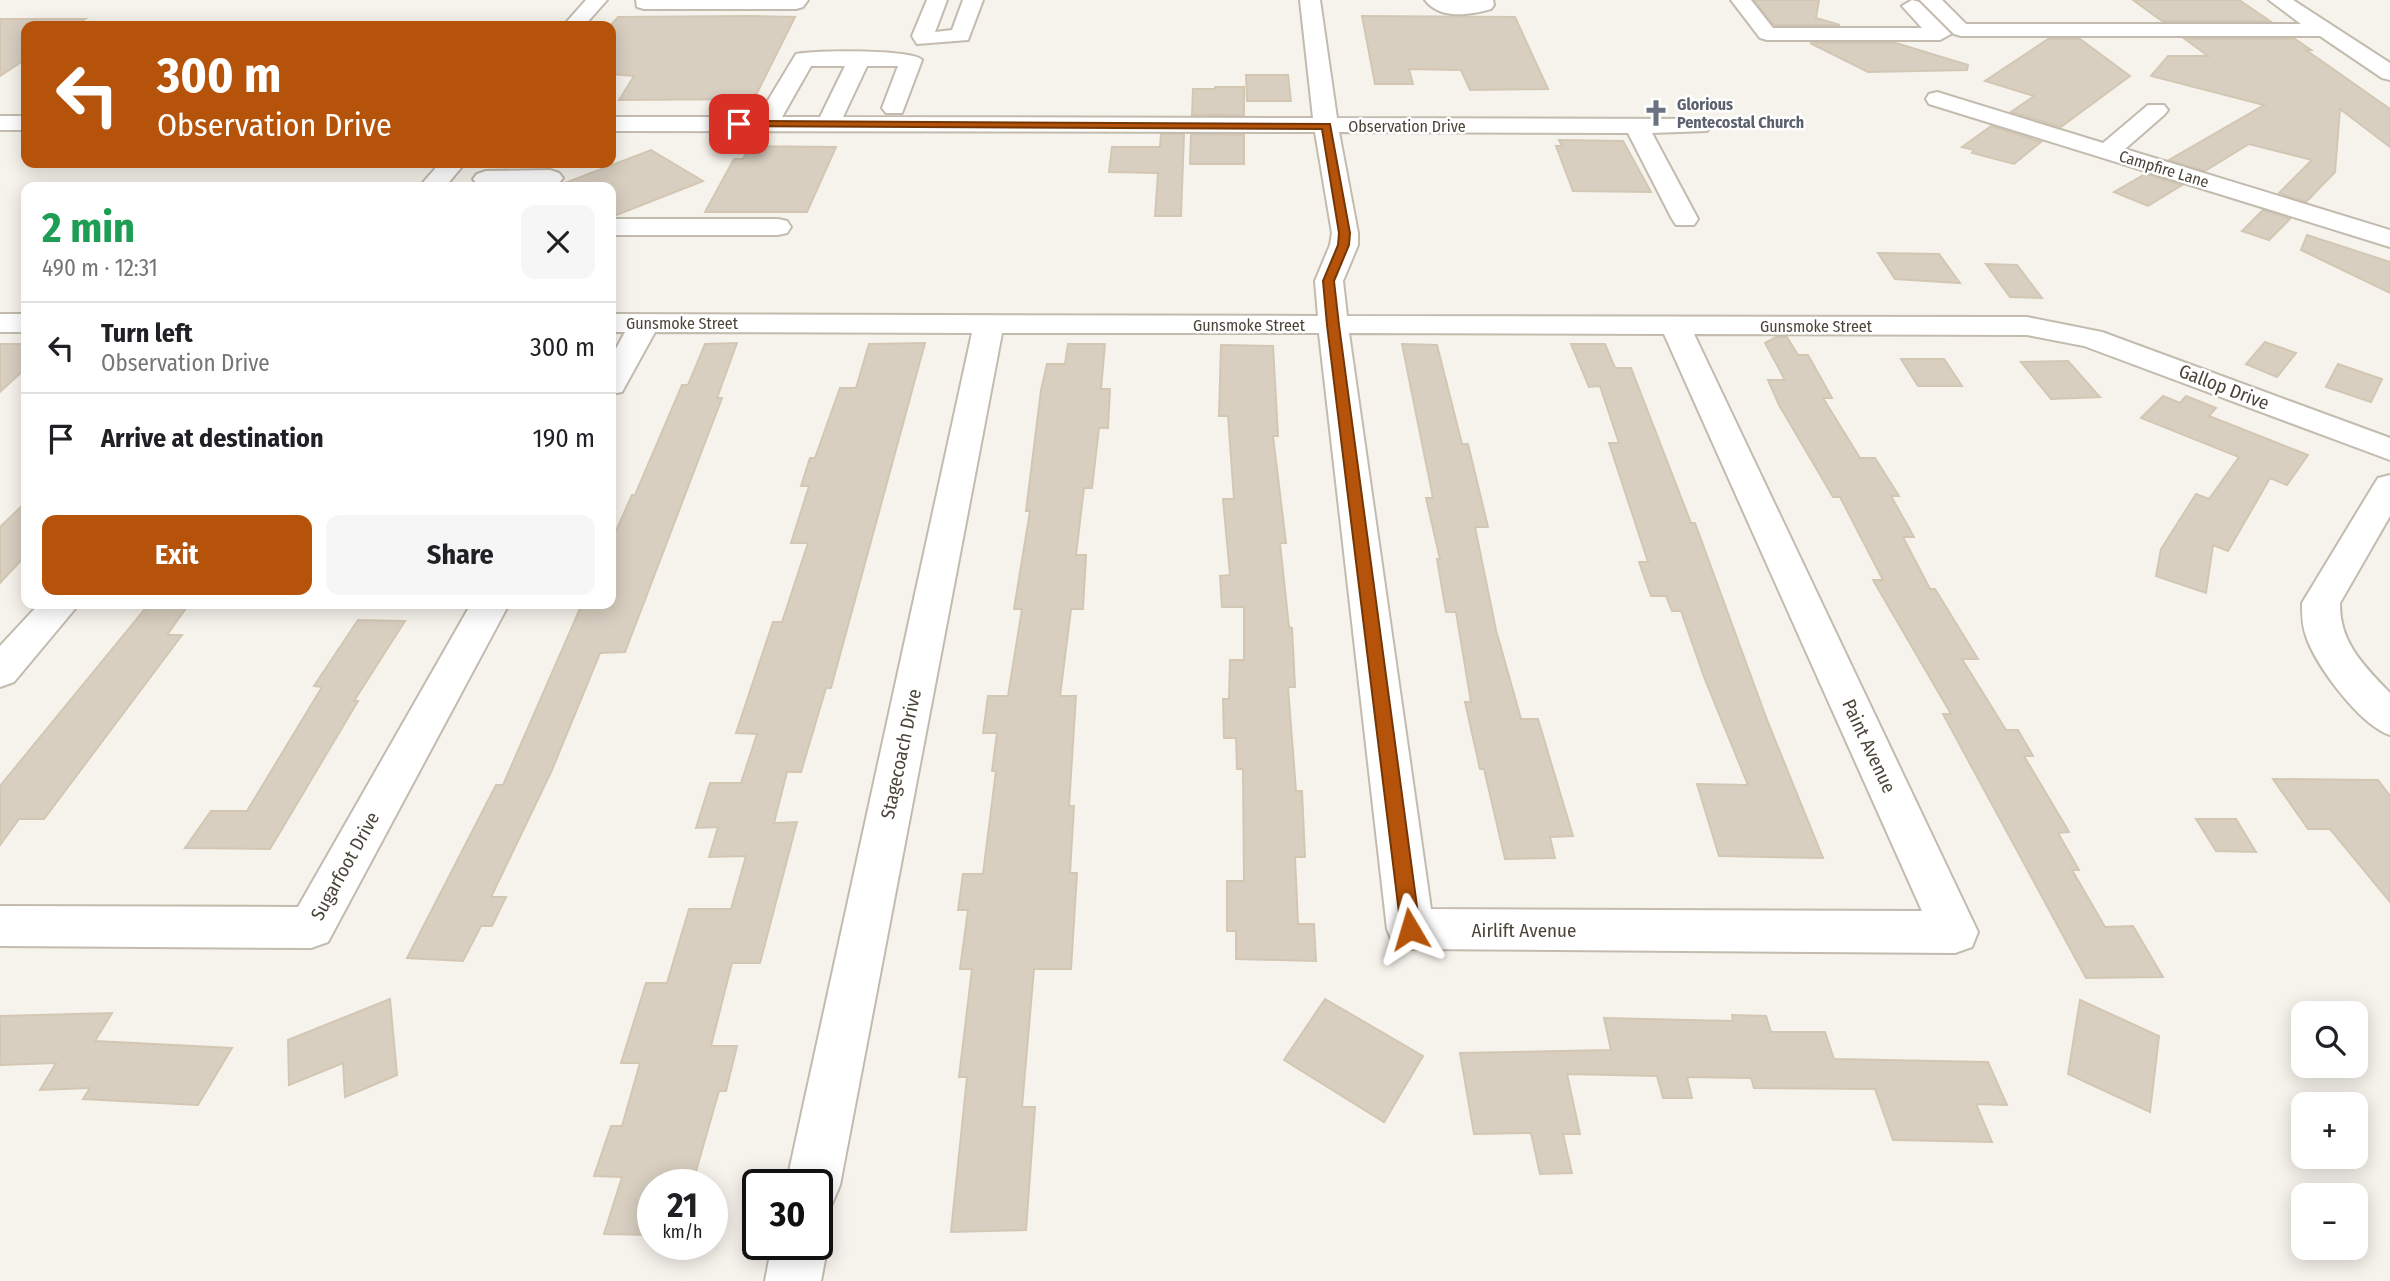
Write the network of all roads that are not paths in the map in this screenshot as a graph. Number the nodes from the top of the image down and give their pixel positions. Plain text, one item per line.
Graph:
1 (597, 0) edge
2 (646, 0) edge
3 (798, 0) edge
4 (937, 0) edge
5 (972, 0) edge
6 (1310, 0) edge
7 (1436, 0) edge
8 (1483, 0) edge
9 (1741, 0) edge
10 (1906, 0) edge
11 (1930, 0) edge
12 (2279, 0) edge
13 (578, 21) edge
14 (2324, 30) junction
15 (859, 58) junction
16 (2390, 73) edge
17 (1937, 99) dead end
18 (894, 108) dead end
19 (2156, 110) dead end
20 (0, 122) edge
21 (21, 123) edge
22 (616, 124) edge
23 (712, 124) junction
24 (766, 124) junction
25 (828, 125) junction
26 (1326, 126) junction
27 (1636, 126) junction
28 (1699, 126) dead end
29 (616, 141) edge
30 (2107, 152) junction
31 (449, 168) edge
32 (552, 176) edge
33 (486, 178) dead end
34 (436, 182) edge
35 (1685, 219) dead end
36 (616, 227) edge
37 (778, 227) dead end
38 (2390, 239) edge
39 (0, 323) edge
40 (21, 323) edge
41 (616, 323) edge
42 (645, 323) junction
43 (989, 324) junction
44 (1333, 325) junction
45 (1675, 326) junction
46 (2056, 330) joint
47 (616, 376) edge
48 (2390, 450) edge
49 (2390, 486) edge
50 (56, 609) edge
51 (487, 609) edge
52 (0, 672) edge
53 (2390, 719) edge
54 (20, 927) edge
55 (1696, 931) joint
56 (816, 1169) edge
57 (797, 1260) edge
58 (793, 1281) edge

1 - 13 street
2 - 3 street
4 - 5 street
6 - 26 street, Airlift Avenue
7 - 8 street
9 - 10 street
11 - 14 street
12 - 14 street
14 - 16 street
15 - 18 street
15 - 24 street
15 - 25 street
17 - 30 street, Campfire Lane
19 - 30 street
20 - 21 street
22 - 23 street, Observation Drive
23 - 24 street, Observation Drive
23 - 29 street
24 - 25 street, Observation Drive
25 - 26 street, Observation Drive
26 - 27 street, Observation Drive
26 - 44 street, Airlift Avenue
27 - 28 street, Observation Drive
27 - 35 street
30 - 38 street, Campfire Lane
31 - 34 street
32 - 33 street
36 - 37 street
39 - 40 street
41 - 42 street, Gunsmoke Street
42 - 43 street, Gunsmoke Street
42 - 47 street
43 - 44 street, Gunsmoke Street
43 - 56 street, Stagecoach Drive
44 - 45 street, Gunsmoke Street
44 - 55 street, Airlift Avenue
45 - 46 street, Gunsmoke Street
45 - 55 street, Paint Avenue
46 - 48 street, Gallop Drive
49 - 53 street
50 - 52 street
51 - 54 street, Sugarfoot Drive
57 - 58 street

